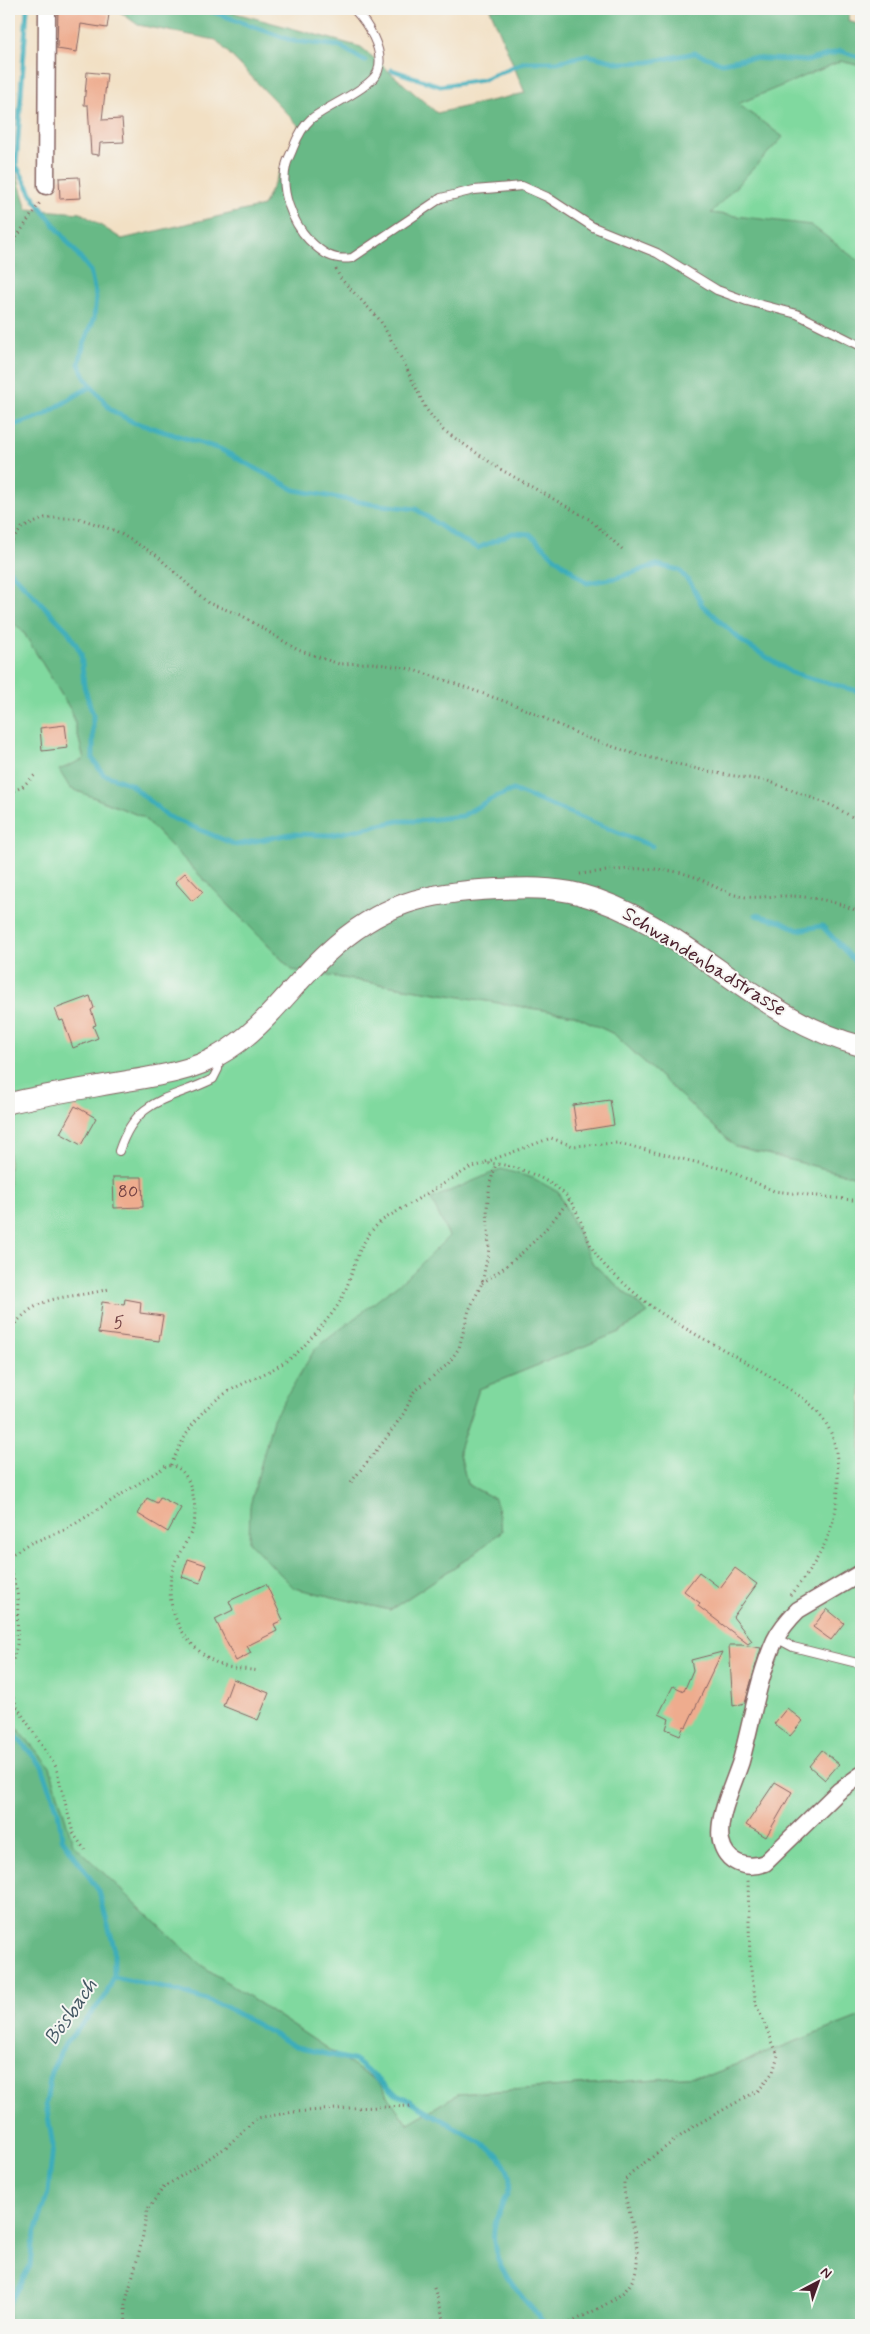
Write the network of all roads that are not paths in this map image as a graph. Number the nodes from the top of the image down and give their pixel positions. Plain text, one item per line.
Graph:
1 (47, 9) edge
2 (354, 9) edge
3 (44, 194) road end
4 (861, 346) edge
5 (861, 1046) edge
6 (219, 1056) junction
7 (9, 1103) edge
8 (119, 1151) dead end
9 (861, 1573) edge
10 (776, 1638) junction
11 (861, 1664) edge
12 (861, 1775) edge

1 - 3 street
2 - 4 lane
5 - 6 street, Schwandenbadstrasse
6 - 7 street, Schwandenbadstrasse
6 - 8 lane
9 - 10 street
10 - 11 lane
10 - 12 street

